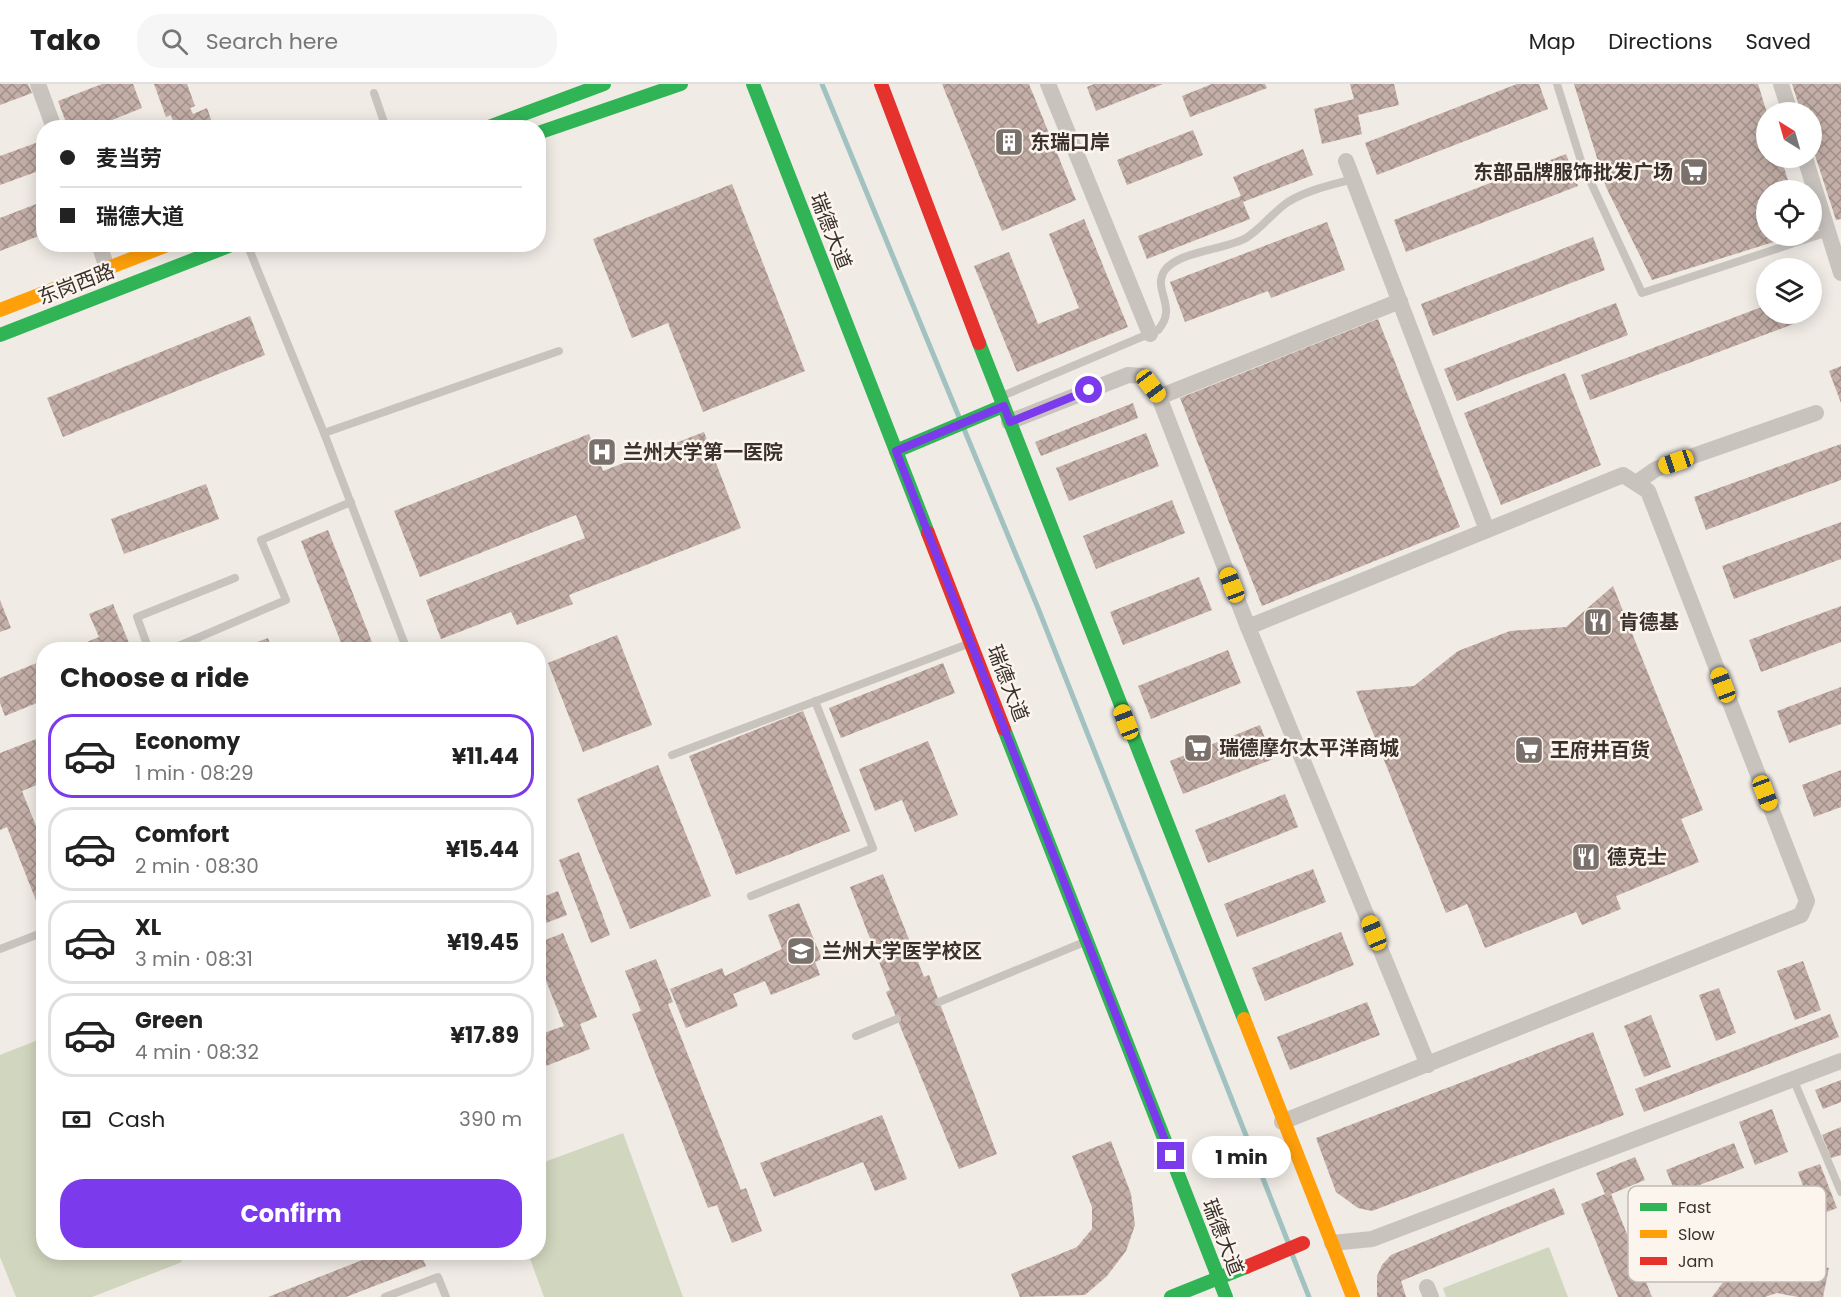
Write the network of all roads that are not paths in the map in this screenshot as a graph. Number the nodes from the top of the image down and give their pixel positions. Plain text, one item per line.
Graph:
1 (38, 84) edge
2 (604, 84) edge
3 (681, 84) edge
4 (753, 84) edge
5 (881, 84) edge
6 (1048, 84) edge
7 (1557, 84) edge
8 (1781, 84) edge
9 (374, 93) dead end
10 (1787, 102) edge
11 (51, 120) edge
12 (383, 120) edge
13 (507, 120) edge
14 (546, 130) edge
15 (1346, 161) dead end
16 (1807, 168) edge
17 (1353, 179) junction
18 (1828, 231) junction
19 (102, 252) edge
20 (149, 252) edge
21 (213, 252) edge
22 (250, 252) edge
23 (107, 268) junction
24 (1841, 273) edge
25 (1400, 301) junction
26 (0, 310) edge
27 (0, 334) edge
28 (1150, 334) junction
29 (559, 351) dead end
30 (1159, 397) junction
31 (1004, 408) junction
32 (1816, 413) dead end
33 (324, 433) junction
34 (896, 451) junction
35 (1636, 483) junction
36 (351, 502) junction
37 (1487, 530) junction
38 (235, 578) dead end
39 (1248, 627) junction
40 (146, 642) edge
41 (188, 642) edge
42 (404, 642) edge
43 (971, 643) junction
44 (815, 701) junction
45 (672, 755) dead end
46 (751, 896) dead end
47 (36, 935) edge
48 (1087, 941) junction
49 (0, 949) edge
50 (939, 1002) dead end
51 (897, 1019) dead end
52 (856, 1036) dead end
53 (1841, 1061) edge
54 (1428, 1065) junction
55 (1794, 1081) junction
56 (1282, 1122) junction
57 (1841, 1192) edge
58 (1332, 1243) junction
59 (1219, 1278) junction
60 (385, 1297) edge
61 (446, 1297) edge
62 (1171, 1297) edge
63 (1226, 1297) edge
64 (1353, 1297) edge

1 - 11 street
2 - 13 street
3 - 14 street
4 - 34 street, 瑞德大道
5 - 31 street
6 - 28 street
7 - 18 lane
8 - 10 street
9 - 12 lane
15 - 17 street
16 - 18 street
17 - 25 street
17 - 28 lane
18 - 24 street
19 - 23 street
20 - 23 street, 东岗西路
21 - 27 street, 东岗西路
22 - 33 lane
23 - 26 street, 东岗西路
25 - 30 street
25 - 37 street
28 - 31 lane
29 - 33 lane
30 - 31 street
30 - 39 street
31 - 34 street
31 - 56 street
32 - 35 street
33 - 36 lane
34 - 43 street, 瑞德大道
35 - 37 street
35 - 54 street
36 - 41 lane
36 - 42 lane
37 - 39 street
38 - 40 lane
39 - 54 street
43 - 44 lane
43 - 48 street, 瑞德大道
44 - 45 lane
44 - 46 lane
47 - 49 lane
48 - 50 lane
48 - 59 street, 瑞德大道
51 - 52 lane
53 - 55 street
54 - 56 street
55 - 57 lane
55 - 58 street
56 - 58 street
58 - 59 street, bridge
58 - 64 street
59 - 62 street
59 - 63 street, 瑞德大道
60 - 61 lane

